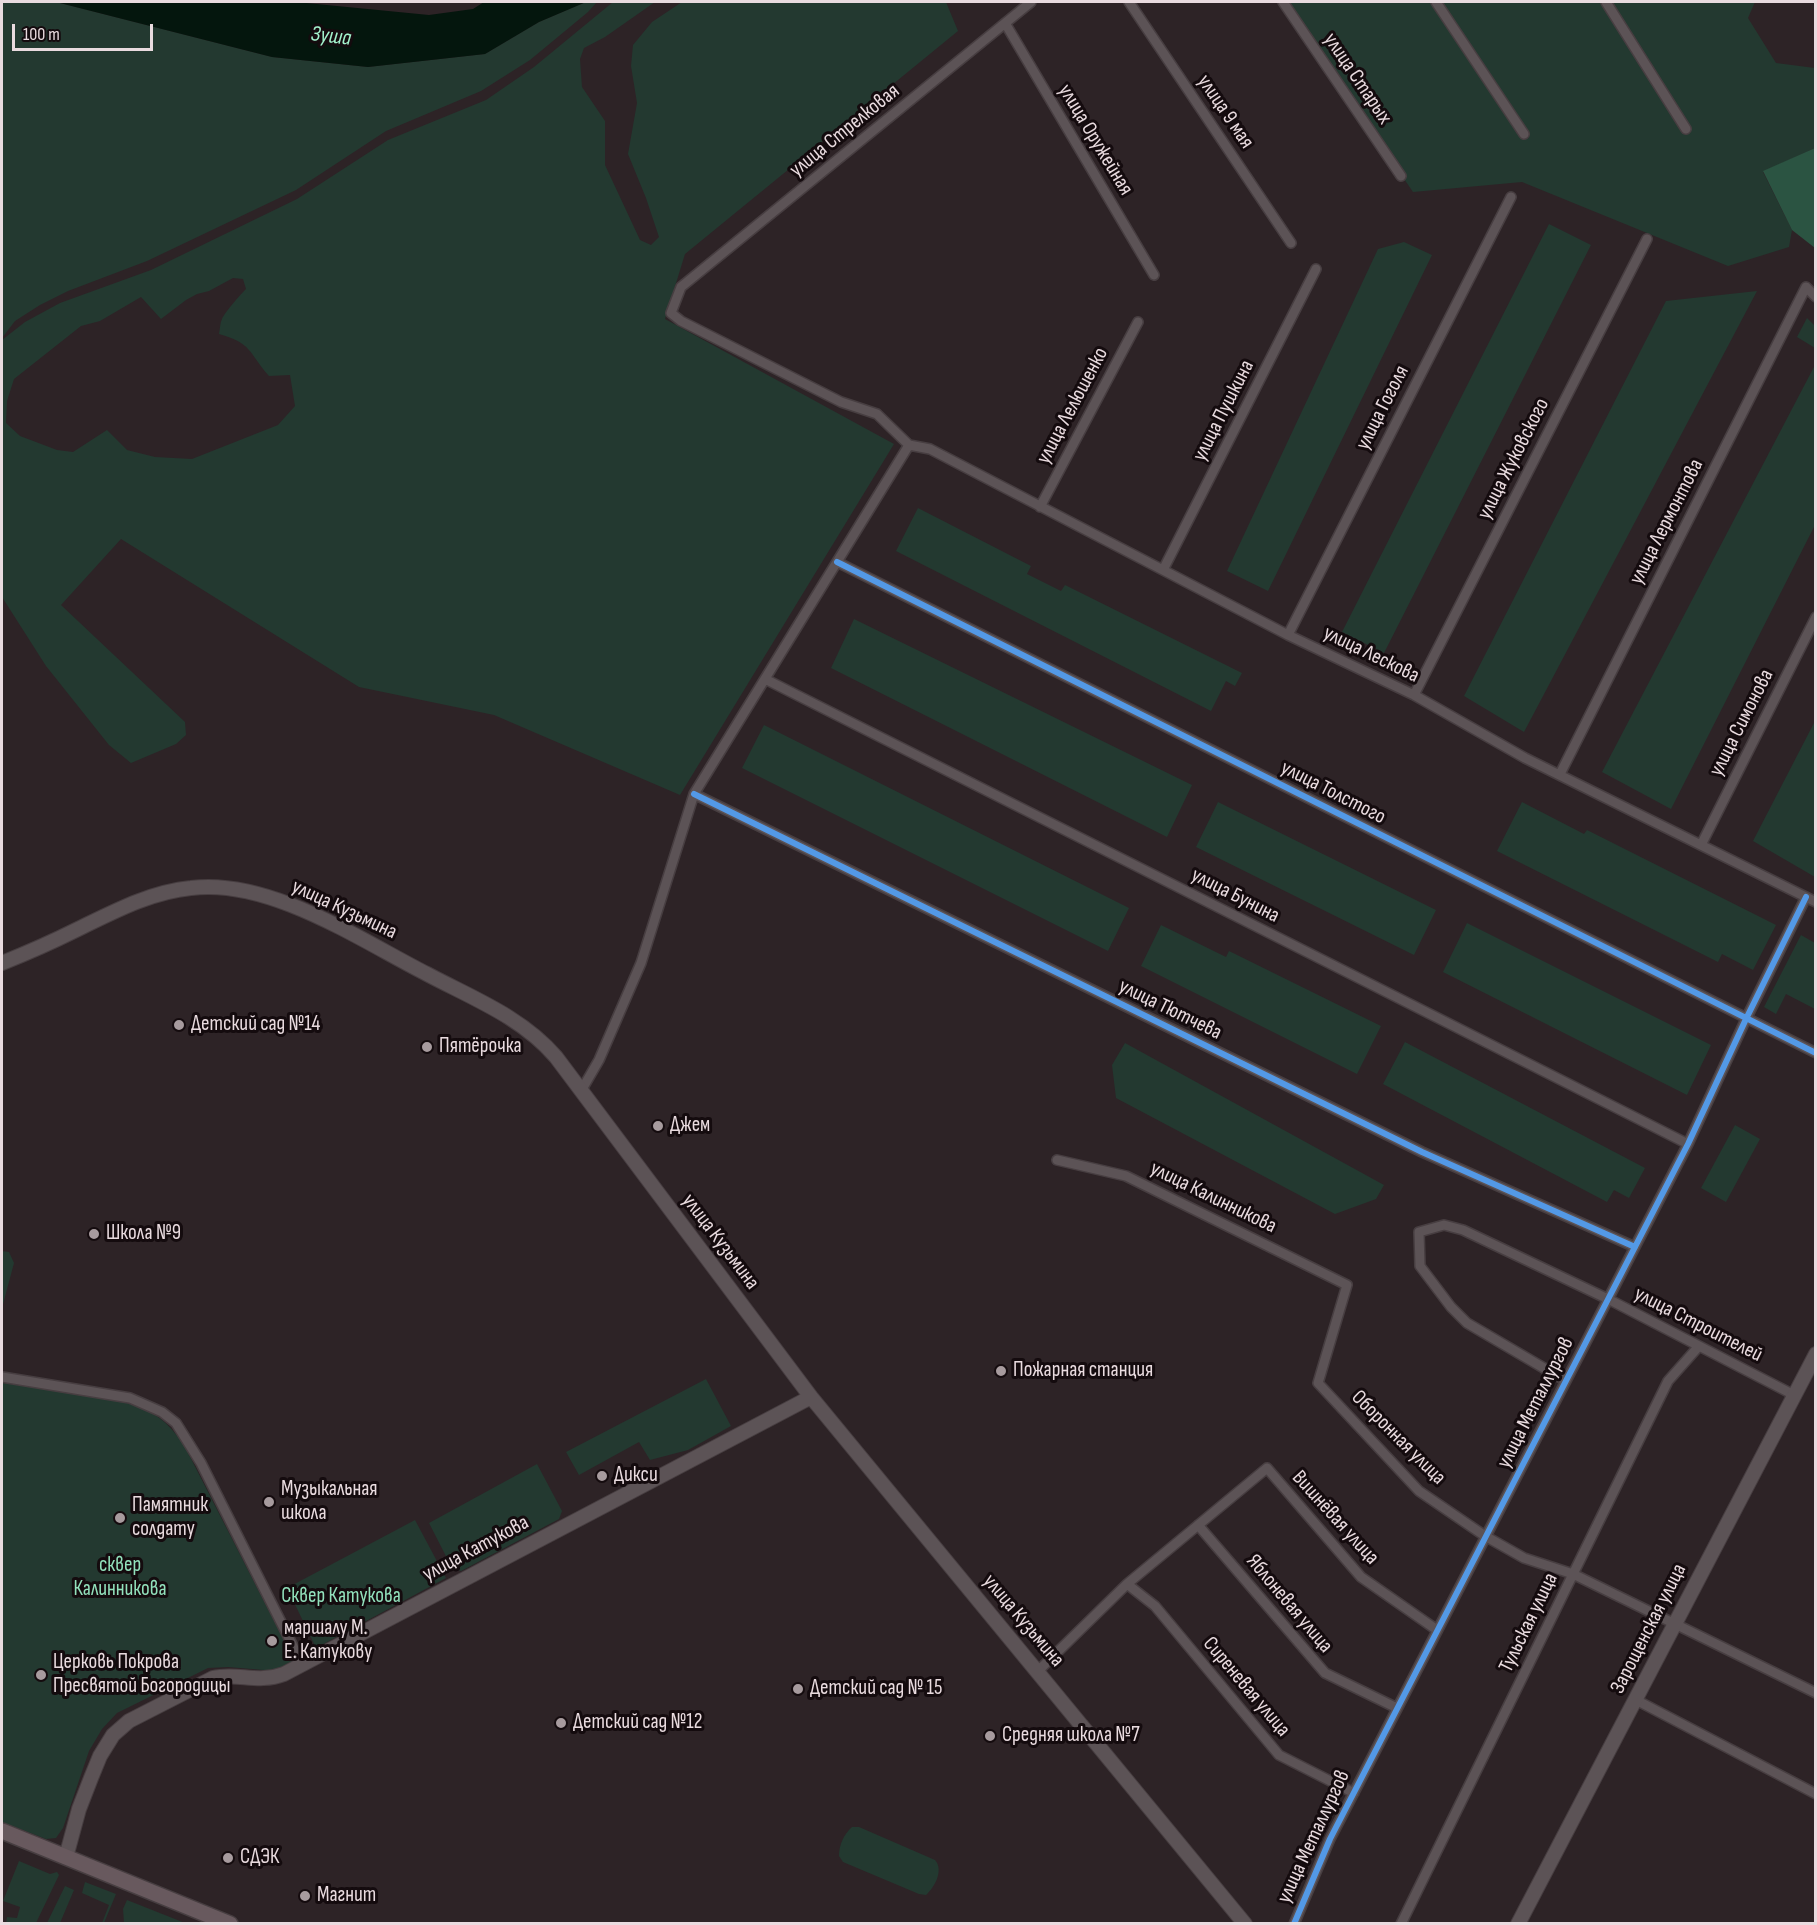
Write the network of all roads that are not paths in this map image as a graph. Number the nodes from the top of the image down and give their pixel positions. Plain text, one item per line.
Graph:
1 (1031, 2) edge
2 (1129, 2) edge
3 (1284, 2) edge
4 (1436, 2) edge
5 (1606, 2) edge
6 (1005, 23) junction
7 (1686, 129) dead end
8 (1524, 134) dead end
9 (1401, 176) dead end
10 (1511, 197) dead end
11 (1647, 239) dead end
12 (1291, 243) dead end
13 (1317, 269) dead end
14 (1154, 275) dead end
15 (1815, 297) edge
16 (1138, 322) dead end
17 (909, 445) junction
18 (1040, 507) junction
19 (837, 562) junction
20 (1163, 570) junction
21 (1815, 617) edge
22 (1288, 635) junction
23 (765, 679) junction
24 (1414, 695) junction
25 (1560, 774) junction
26 (694, 794) junction
27 (1701, 845) junction
28 (1806, 897) junction
29 (1815, 902) edge
30 (2, 963) edge
31 (1746, 1019) junction
32 (1815, 1053) edge
33 (581, 1091) junction
34 (1688, 1144) junction
35 (1057, 1160) dead end
36 (1635, 1247) junction
37 (1347, 1285) joint
38 (1608, 1299) junction
39 (1699, 1346) junction
40 (1815, 1354) edge
41 (2, 1377) edge
42 (1566, 1381) junction
43 (1794, 1395) junction
44 (811, 1397) junction
45 (1198, 1525) junction
46 (1485, 1536) junction
47 (1573, 1574) junction
48 (1127, 1584) junction
49 (1675, 1626) junction
50 (1437, 1630) junction
51 (302, 1664) junction
52 (1038, 1671) junction
53 (1815, 1693) edge
54 (1636, 1700) junction
55 (1397, 1708) junction
56 (1354, 1793) junction
57 (1815, 1794) edge
58 (2, 1831) edge
59 (66, 1857) junction
60 (230, 1923) edge
61 (1245, 1923) edge
62 (1294, 1923) edge
63 (1401, 1923) edge
64 (1518, 1923) edge

1 - 6 street, улица Стрелковая
2 - 12 street, улица 9 мая
3 - 9 street, улица Старых
4 - 8 street
5 - 7 street
6 - 14 street, улица Оружейная
6 - 17 street, улица Стрелковая
10 - 22 street, улица Гоголя
11 - 24 street, улица Жуковского
13 - 20 street, улица Пушкина
15 - 25 street, улица Лермонтова
16 - 18 street, улица Лелюшенко
17 - 18 street, улица Лескова
17 - 19 street
18 - 20 street, улица Лескова
19 - 23 street
19 - 31 street, улица Толстого
20 - 22 street, улица Лескова
21 - 27 street, улица Симонова
22 - 24 street, улица Лескова
23 - 26 street
23 - 34 street, улица Бунина
24 - 25 street, улица Лескова
25 - 27 street, улица Лескова
26 - 33 street
26 - 36 street, улица Тютчева
27 - 28 street, улица Лескова
28 - 29 street, улица Лескова
28 - 31 street, улица Металлургов
30 - 33 main road, улица Кузьмина
31 - 32 street, улица Толстого
31 - 34 street, улица Металлургов
33 - 44 main road, улица Кузьмина
34 - 36 street, улица Металлургов
35 - 37 street, улица Калинникова
36 - 38 street, улица Металлургов
37 - 46 street, Оборонная улица
38 - 39 street, улица Строителей
38 - 42 street, улица Металлургов
38 - 42 street, улица Строителей
39 - 43 street, улица Строителей
39 - 47 street, Тульская улица
40 - 43 main road, Зарощенская улица
41 - 51 street
42 - 46 street, улица Металлургов
43 - 49 main road, Зарощенская улица
44 - 51 main road, улица Катукова
44 - 52 main road, улица Кузьмина
45 - 48 street
45 - 50 street, Вишнёвая улица
45 - 55 street, Яблоневая улица
46 - 47 street, Оборонная улица
46 - 50 street, улица Металлургов
47 - 49 street, Оборонная улица
47 - 63 street, Тульская улица
48 - 52 street
48 - 56 street, Сиреневая улица
49 - 53 street, Оборонная улица
49 - 54 main road, Зарощенская улица
50 - 55 street, улица Металлургов
51 - 59 main road, улица Катукова
52 - 61 main road, улица Кузьмина
54 - 57 street
54 - 64 main road, Зарощенская улица
55 - 56 street, улица Металлургов
56 - 62 street, улица Металлургов
58 - 59 main road
59 - 60 main road

